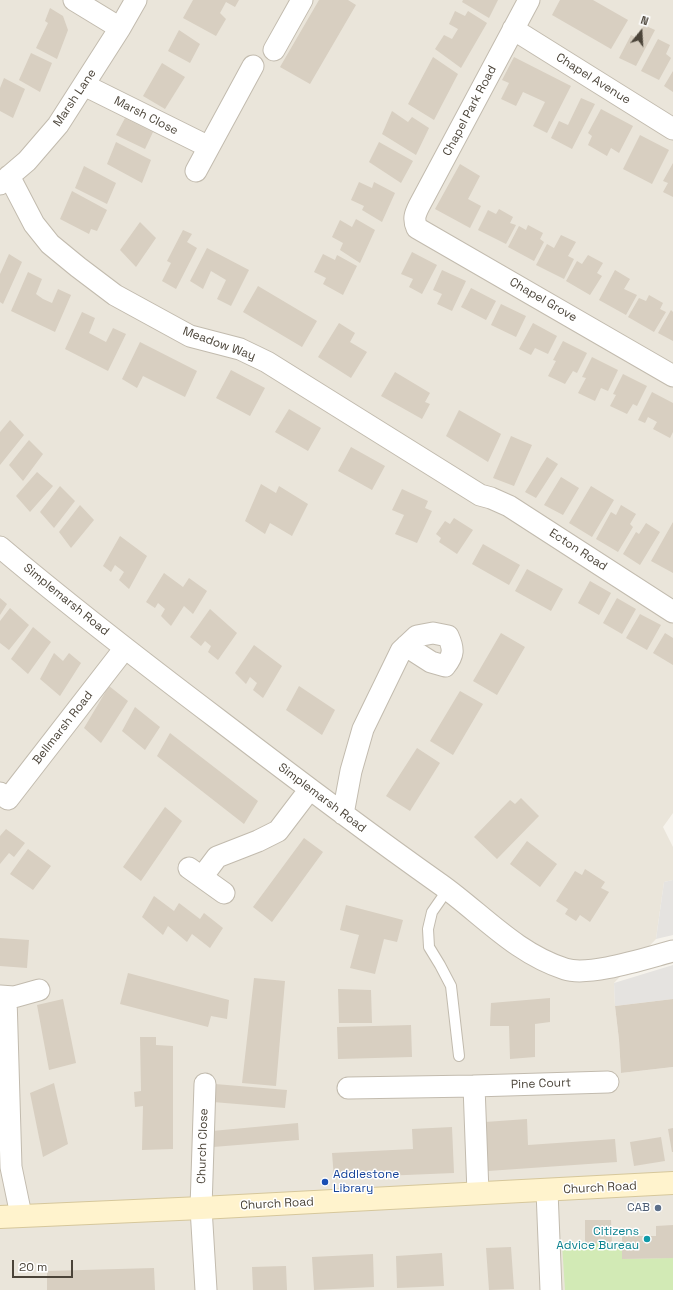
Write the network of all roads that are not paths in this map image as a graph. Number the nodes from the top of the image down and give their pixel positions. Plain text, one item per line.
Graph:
1 (74, 0) edge
2 (136, 0) edge
3 (529, 0) edge
4 (295, 2) edge
5 (120, 28) junction
6 (513, 29) junction
7 (274, 50) dead end
8 (253, 66) dead end
9 (84, 85) junction
10 (673, 129) edge
11 (208, 147) junction
12 (196, 171) dead end
13 (4, 180) edge
14 (415, 223) joint
15 (673, 376) edge
16 (480, 495) joint
17 (0, 547) edge
18 (673, 612) edge
19 (406, 646) dead end
20 (124, 648) junction
21 (310, 789) junction
22 (0, 792) edge
23 (343, 814) junction
24 (448, 889) junction
25 (224, 893) dead end
26 (673, 951) edge
27 (39, 990) dead end
28 (3, 996) edge
29 (459, 1056) dead end
30 (608, 1082) dead end
31 (205, 1084) dead end
32 (474, 1086) junction
33 (348, 1088) dead end
34 (673, 1183) edge
35 (547, 1191) junction
36 (478, 1193) junction
37 (201, 1208) junction
38 (10, 1216) edge
39 (206, 1290) edge
40 (551, 1290) edge

1 - 5 street
2 - 5 street, Marsh Lane
3 - 6 street, Chapel Park Road
4 - 7 street
5 - 9 street, Marsh Lane
6 - 10 street, Chapel Avenue
6 - 14 street, Chapel Park Road
8 - 11 street
9 - 11 street, Marsh Close
9 - 13 street, Marsh Lane
11 - 12 street
13 - 16 street, Meadow Way
14 - 15 street, Chapel Grove
16 - 18 street, Ecton Road
17 - 20 street, Simplemarsh Road
19 - 23 street
20 - 21 street, Simplemarsh Road
20 - 22 street, Bellmarsh Road
21 - 23 street, Simplemarsh Road
21 - 25 street
23 - 24 street, Simplemarsh Road
24 - 26 street, Simplemarsh Road
24 - 29 lane
27 - 28 street
28 - 38 street
30 - 32 street, Pine Court
31 - 37 street, Church Close
32 - 33 street, Pine Court
32 - 36 street
34 - 35 main road, Church Road
35 - 36 main road, Church Road
35 - 40 street
36 - 37 main road, Church Road
37 - 38 main road, Church Road
37 - 39 street, Church Close

